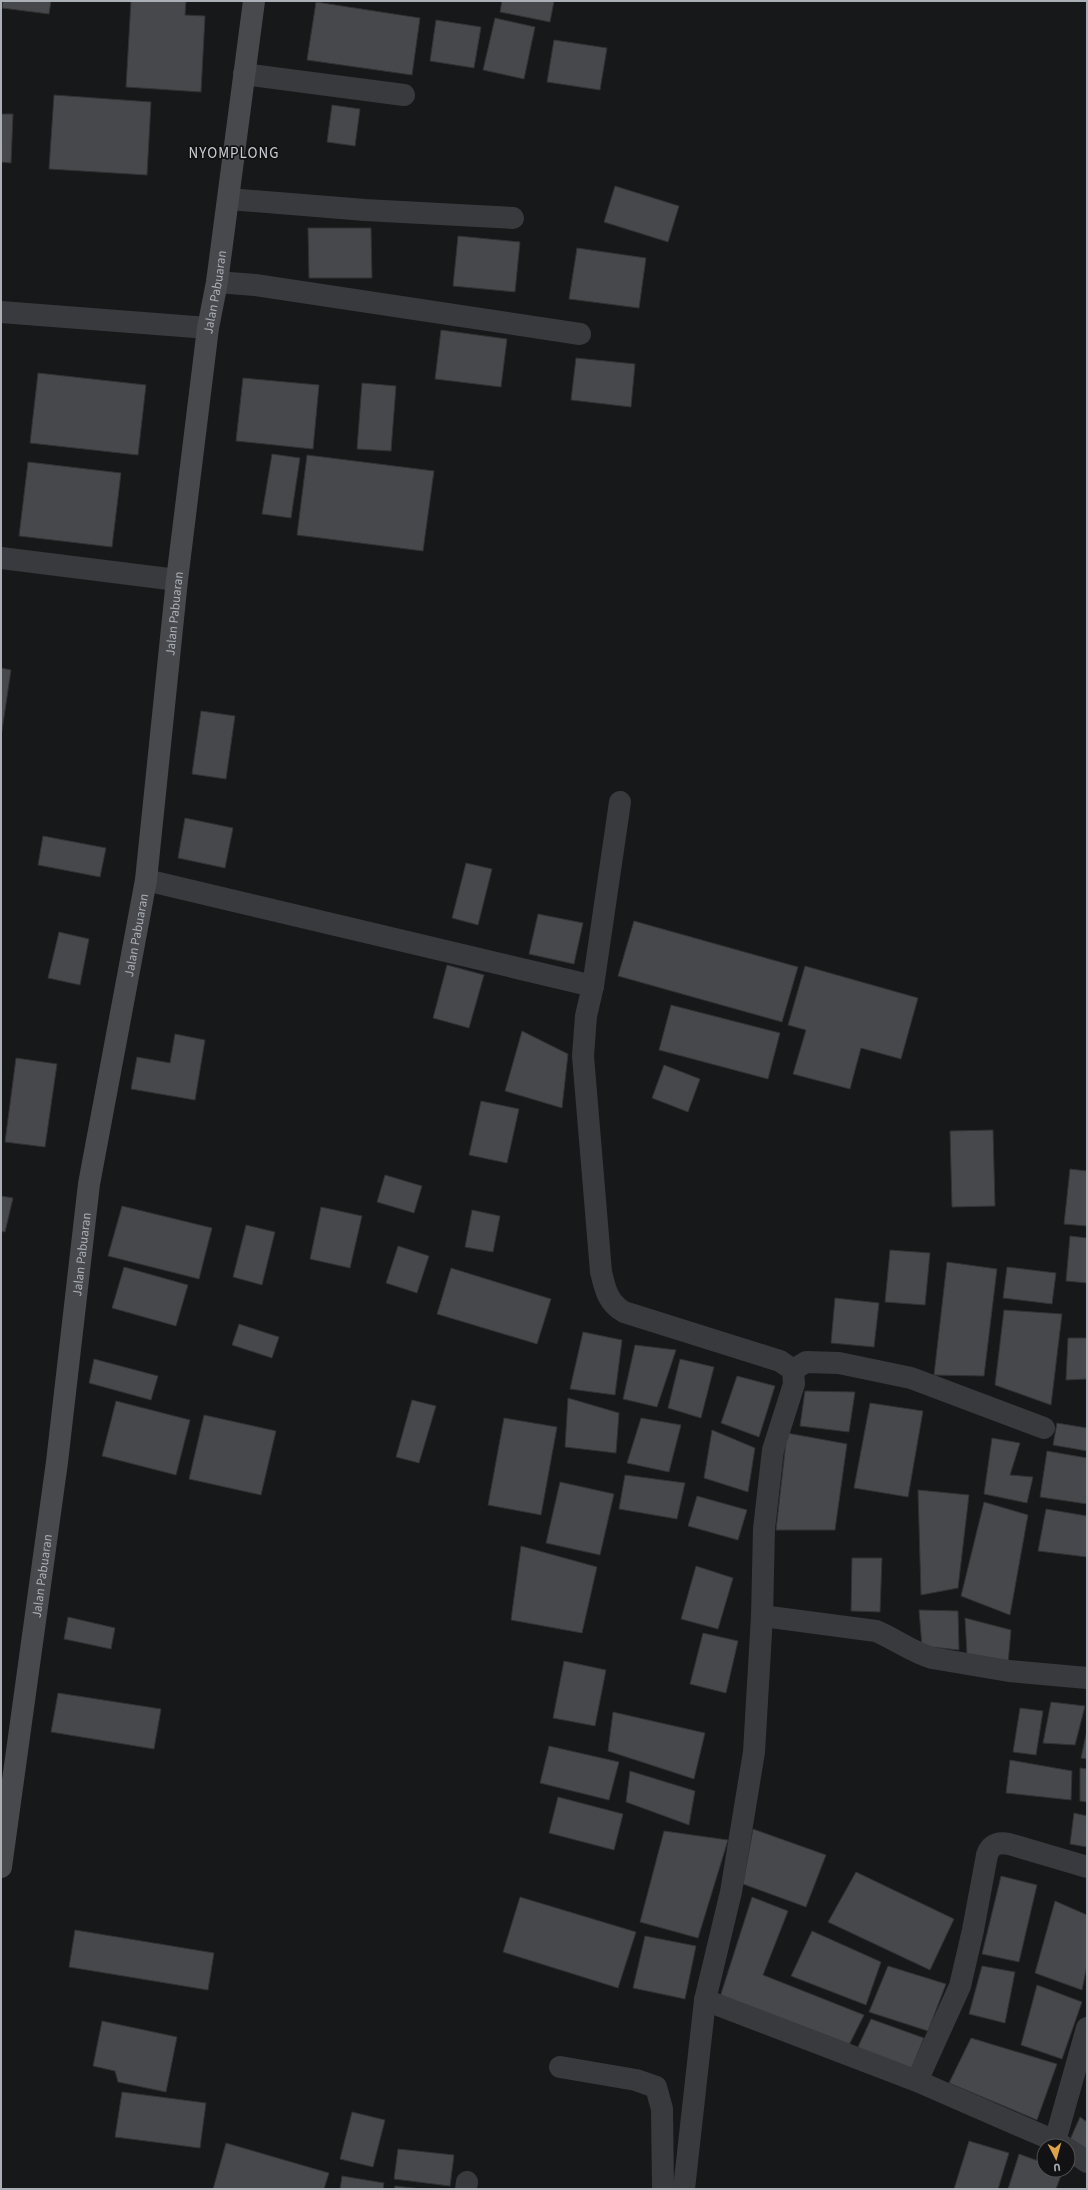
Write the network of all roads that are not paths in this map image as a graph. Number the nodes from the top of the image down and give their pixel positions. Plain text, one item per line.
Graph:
1 (254, 1) edge
2 (244, 74) junction
3 (404, 95) dead end
4 (229, 199) junction
5 (513, 218) dead end
6 (217, 282) junction
7 (1, 312) edge
8 (208, 328) junction
9 (580, 334) dead end
10 (1, 558) edge
11 (177, 580) junction
12 (620, 802) dead end
13 (146, 880) junction
14 (593, 986) junction
15 (793, 1370) junction
16 (1044, 1428) dead end
17 (762, 1616) junction
18 (1087, 1678) edge
19 (1, 1867) edge
20 (1087, 1867) edge
21 (705, 2000) junction
22 (1087, 2028) edge
23 (560, 2067) dead end
24 (917, 2081) junction
25 (1046, 2138) edge
26 (1063, 2138) edge
27 (1076, 2155) edge
28 (1087, 2162) edge
29 (663, 2189) edge
30 (684, 2189) edge

1 - 2 street, Jalan Pabuaran
2 - 3 street
2 - 4 street, Jalan Pabuaran
4 - 5 street
4 - 6 street, Jalan Pabuaran
6 - 8 street, Jalan Pabuaran
6 - 9 street
7 - 8 street
8 - 11 street, Jalan Pabuaran
10 - 11 street
11 - 13 street, Jalan Pabuaran
12 - 14 street
13 - 14 street
13 - 19 street, Jalan Pabuaran
14 - 15 street
15 - 16 street
15 - 17 street
17 - 18 street
17 - 21 street
20 - 24 street
21 - 24 street
21 - 30 street
22 - 26 street
23 - 29 street
24 - 25 street
27 - 28 street

